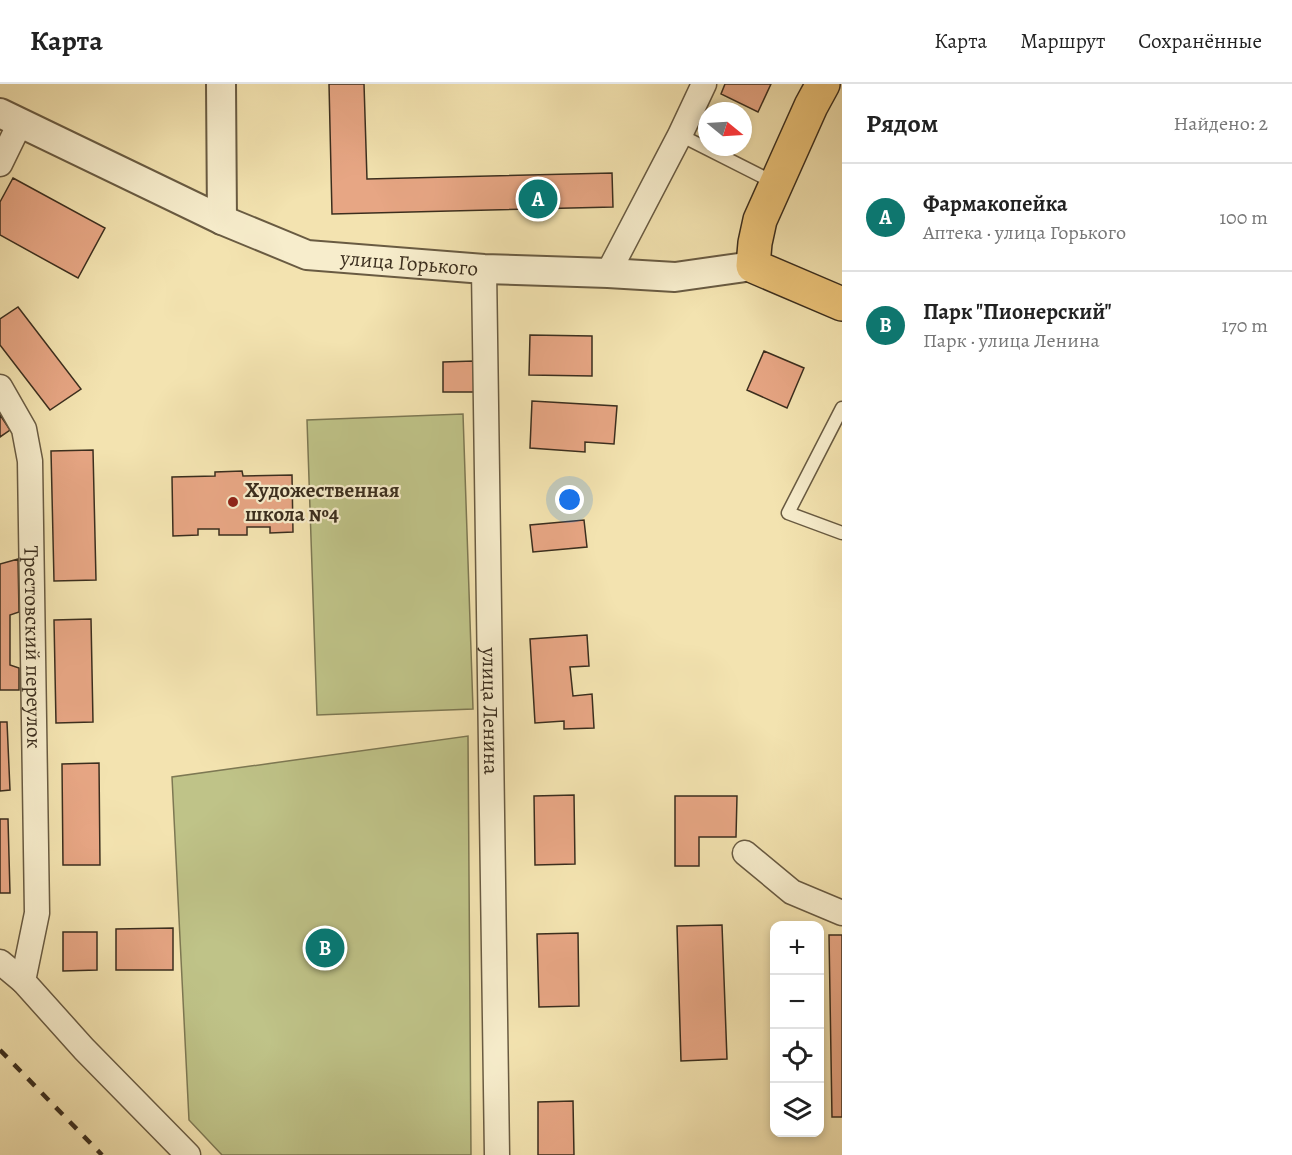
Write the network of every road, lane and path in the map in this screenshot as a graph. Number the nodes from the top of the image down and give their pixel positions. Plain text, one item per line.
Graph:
1 (221, 84) edge
2 (704, 84) edge
3 (823, 84) edge
4 (10, 118) edge
5 (680, 135) junction
6 (0, 164) edge
7 (777, 184) junction
8 (222, 220) junction
9 (753, 266) junction
10 (484, 269) junction
11 (608, 273) junction
12 (842, 304) edge
13 (0, 387) edge
14 (842, 408) edge
15 (842, 533) edge
16 (745, 853) dead end
17 (842, 913) edge
18 (0, 962) edge
19 (24, 981) junction
20 (188, 1155) edge
21 (497, 1155) edge

1 - 8 street
2 - 5 street
3 - 7 main road
4 - 6 street
4 - 8 street, улица Горького
5 - 7 lane
5 - 11 street
7 - 9 main road
8 - 10 street, улица Горького
9 - 11 street, улица Горького
9 - 12 main road
10 - 11 street, улица Горького
10 - 21 street, улица Ленина
13 - 19 street, Трестовский переулок
14 - 15 lane
16 - 17 street
18 - 19 street
19 - 20 street

